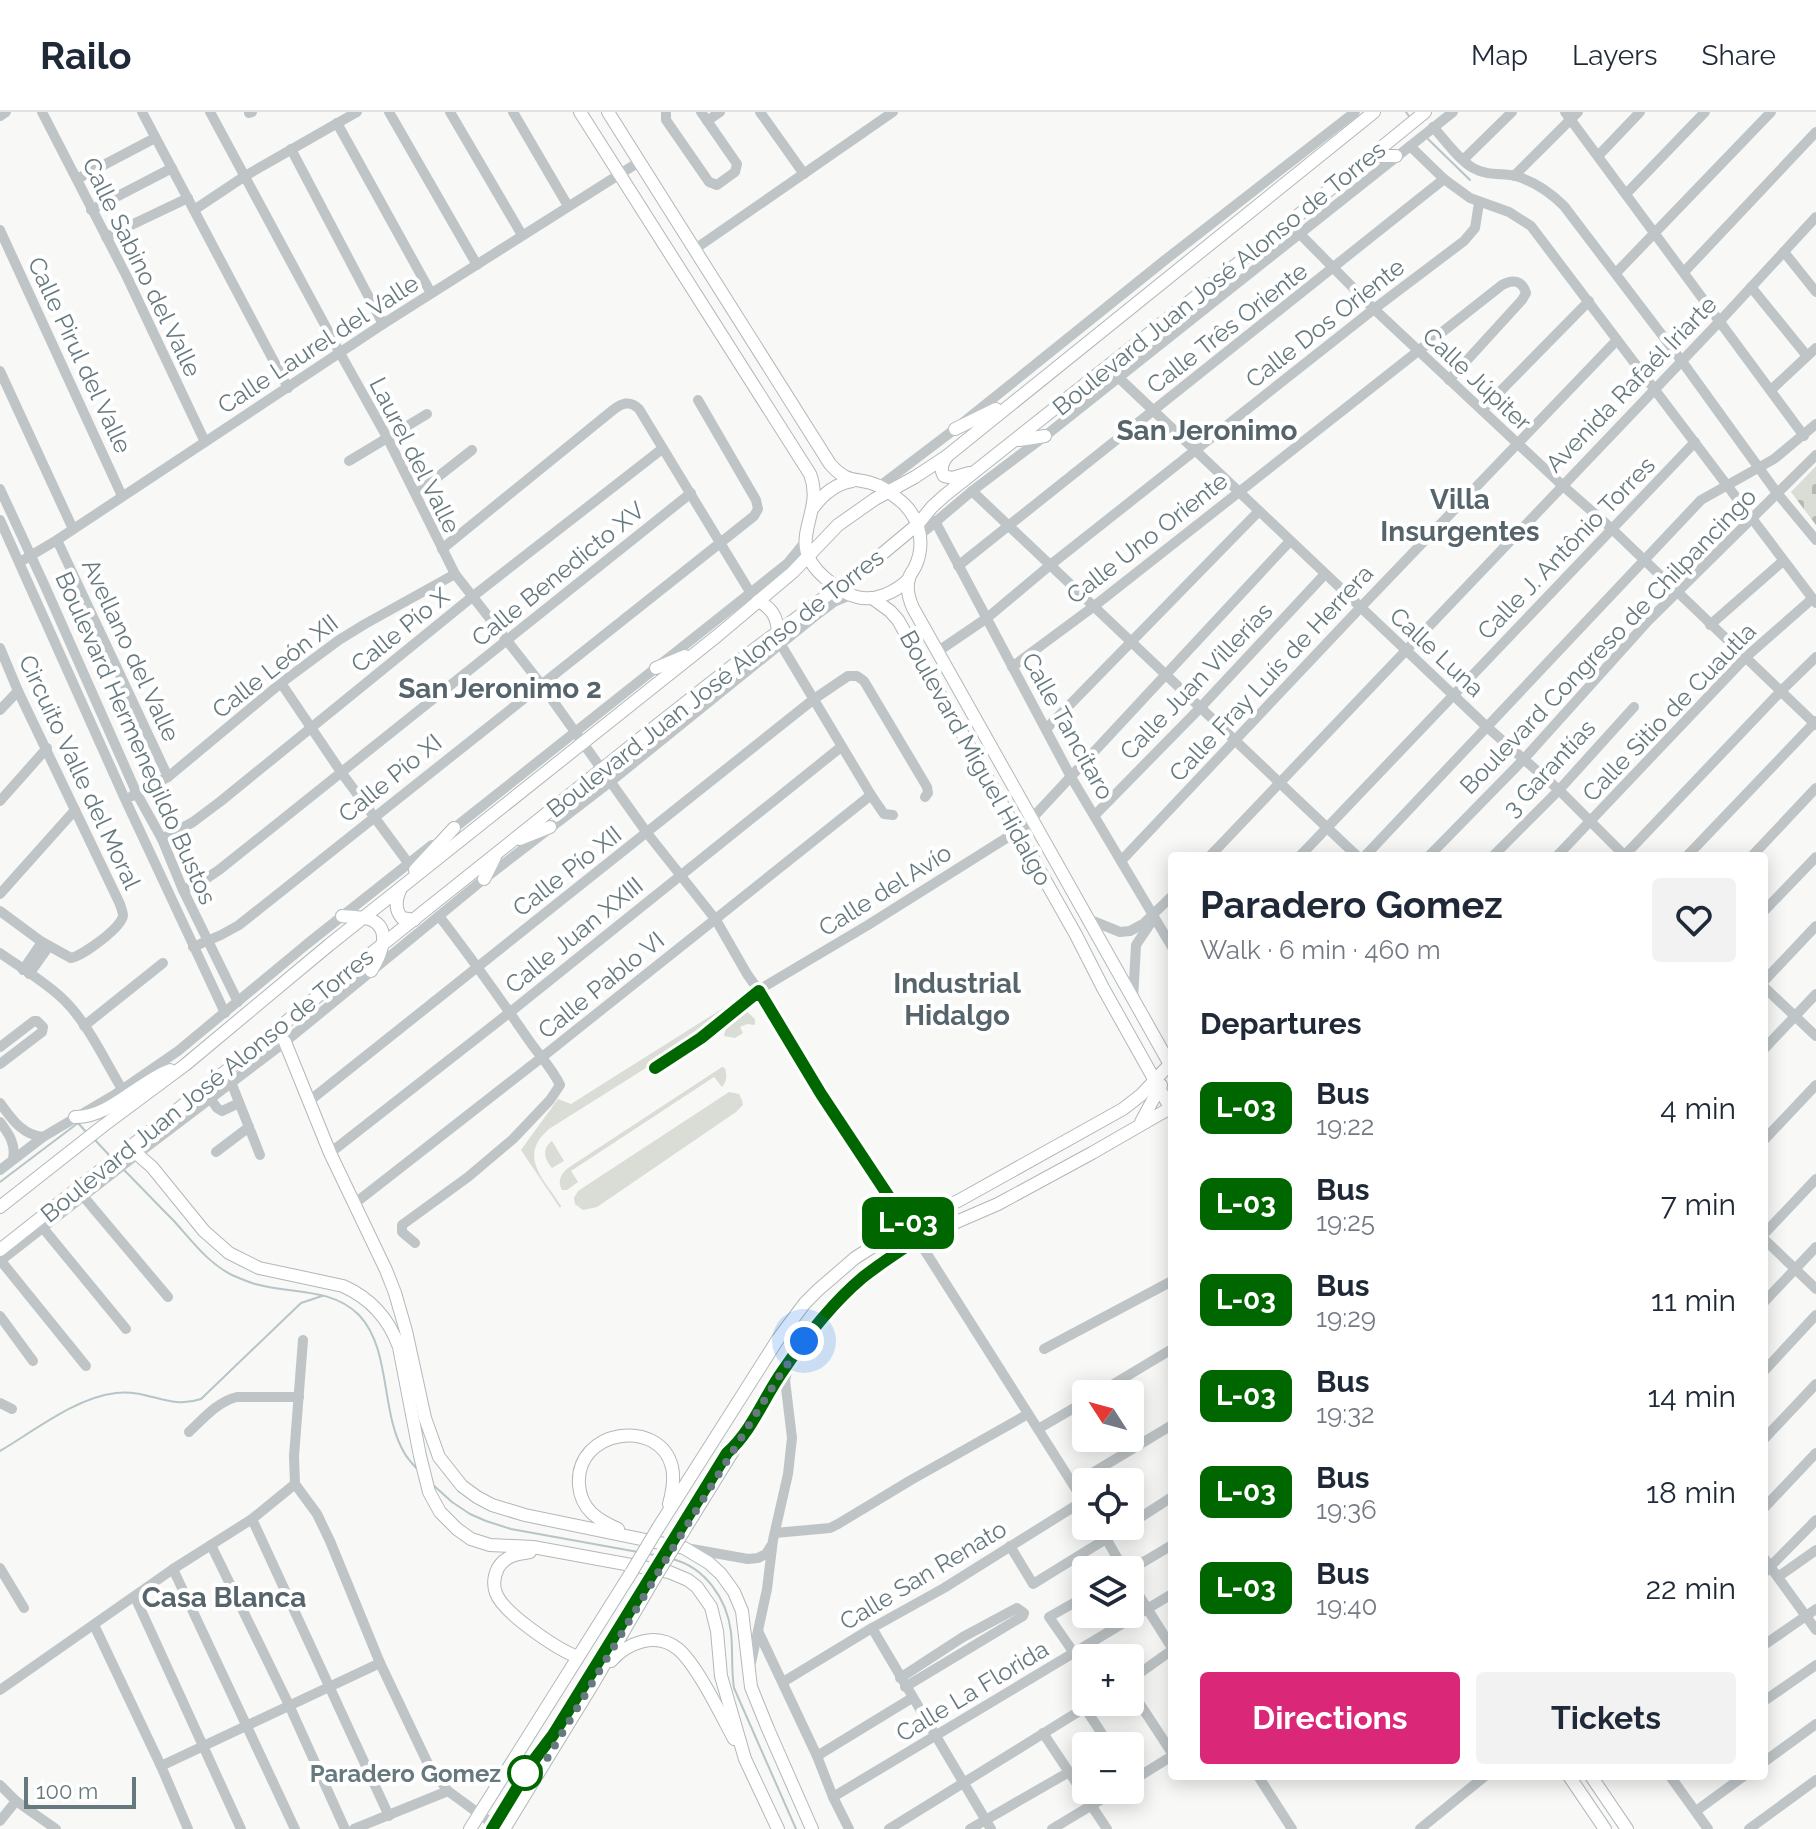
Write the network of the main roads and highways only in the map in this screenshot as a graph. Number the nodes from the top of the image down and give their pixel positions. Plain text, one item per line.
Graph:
1 (580, 112) edge
2 (608, 112) edge
3 (1374, 112) edge
4 (1422, 114) edge
5 (1371, 156) junction
6 (1396, 156) road end
7 (1016, 398) junction
8 (955, 429) road end
9 (1045, 436) road end
10 (1012, 443) junction
11 (947, 456) junction
12 (978, 469) junction
13 (852, 481) junction
14 (884, 489) junction
15 (813, 508) junction
16 (919, 530) junction
17 (808, 557) junction
18 (909, 579) junction
19 (837, 588) junction
20 (754, 597) junction
21 (872, 598) junction
22 (814, 617) road end
23 (779, 638) junction
24 (700, 650) junction
25 (656, 668) road end
26 (550, 827) road end
27 (454, 828) road end
28 (509, 843) junction
29 (497, 853) junction
30 (484, 879) road end
31 (400, 890) junction
32 (342, 916) road end
33 (363, 918) junction
34 (414, 920) junction
35 (383, 944) junction
36 (371, 971) road end
37 (1156, 1040) junction
38 (285, 1042) road end
39 (1168, 1044) edge
40 (1168, 1059) edge
41 (185, 1065) junction
42 (1168, 1069) edge
43 (1158, 1084) junction
44 (1168, 1103) edge
45 (1168, 1111) edge
46 (75, 1117) road end
47 (1138, 1126) junction
48 (135, 1151) junction
49 (0, 1207) edge
50 (0, 1250) edge
51 (667, 1515) junction
52 (631, 1537) junction
53 (560, 1552) junction
54 (578, 1657) junction
55 (594, 1682) junction
56 (745, 1759) junction
57 (1572, 1780) edge
58 (1594, 1780) edge
59 (470, 1829) edge
60 (502, 1829) edge
61 (778, 1829) edge
62 (812, 1829) edge
63 (1605, 1829) edge
64 (1627, 1829) edge

1 - 15 main road
2 - 13 main road
3 - 7 main road, Boulevard Juan José Alonso de Torres
4 - 5 main road, Boulevard Juan José Alonso de Torres
5 - 6 main road
5 - 10 main road, Boulevard Juan José Alonso de Torres
7 - 8 main road
7 - 11 main road, Boulevard Juan José Alonso de Torres
9 - 10 main road
10 - 12 main road, Boulevard Juan José Alonso de Torres
11 - 12 main road
11 - 14 main road, Boulevard Juan José Alonso de Torres
12 - 16 main road, Boulevard Juan José Alonso de Torres
13 - 14 main road
13 - 15 main road
14 - 16 main road
14 - 17 main road, Boulevard Juan José Alonso de Torres
15 - 17 main road
16 - 18 main road, Boulevard Miguel Hidalgo
16 - 19 main road, Boulevard Juan José Alonso de Torres
17 - 19 main road
17 - 20 main road, Boulevard Juan José Alonso de Torres
18 - 21 main road
18 - 37 main road, Boulevard Miguel Hidalgo
19 - 21 main road
19 - 23 main road, Boulevard Juan José Alonso de Torres
20 - 23 main road
20 - 24 main road, Boulevard Juan José Alonso de Torres
21 - 43 main road, Boulevard Miguel Hidalgo
22 - 23 main road
23 - 28 main road, Boulevard Juan José Alonso de Torres
24 - 25 main road
24 - 31 main road, Boulevard Juan José Alonso de Torres
26 - 28 main road
27 - 31 main road
28 - 29 main road, Boulevard Juan José Alonso de Torres
29 - 30 main road
29 - 34 main road, Boulevard Juan José Alonso de Torres
31 - 33 main road, Boulevard Juan José Alonso de Torres
31 - 34 main road
32 - 33 main road
33 - 35 main road
33 - 41 main road, Boulevard Juan José Alonso de Torres
34 - 35 main road, Boulevard Juan José Alonso de Torres
35 - 36 main road
35 - 48 main road, Boulevard Juan José Alonso de Torres
37 - 39 main road
37 - 40 main road, Boulevard Miguel Hidalgo
38 - 52 main road
41 - 46 main road
41 - 49 main road, Boulevard Juan José Alonso de Torres
42 - 43 main road
43 - 44 main road, Boulevard Miguel Hidalgo
43 - 47 main road
43 - 51 main road
45 - 47 main road
47 - 55 main road, bridge
48 - 50 main road, Boulevard Juan José Alonso de Torres
48 - 53 main road
51 - 52 main road
51 - 54 main road, bridge
52 - 62 main road
53 - 54 main road
53 - 56 main road
54 - 59 main road
55 - 56 main road
55 - 60 main road
56 - 61 main road
57 - 63 main road
58 - 64 main road

